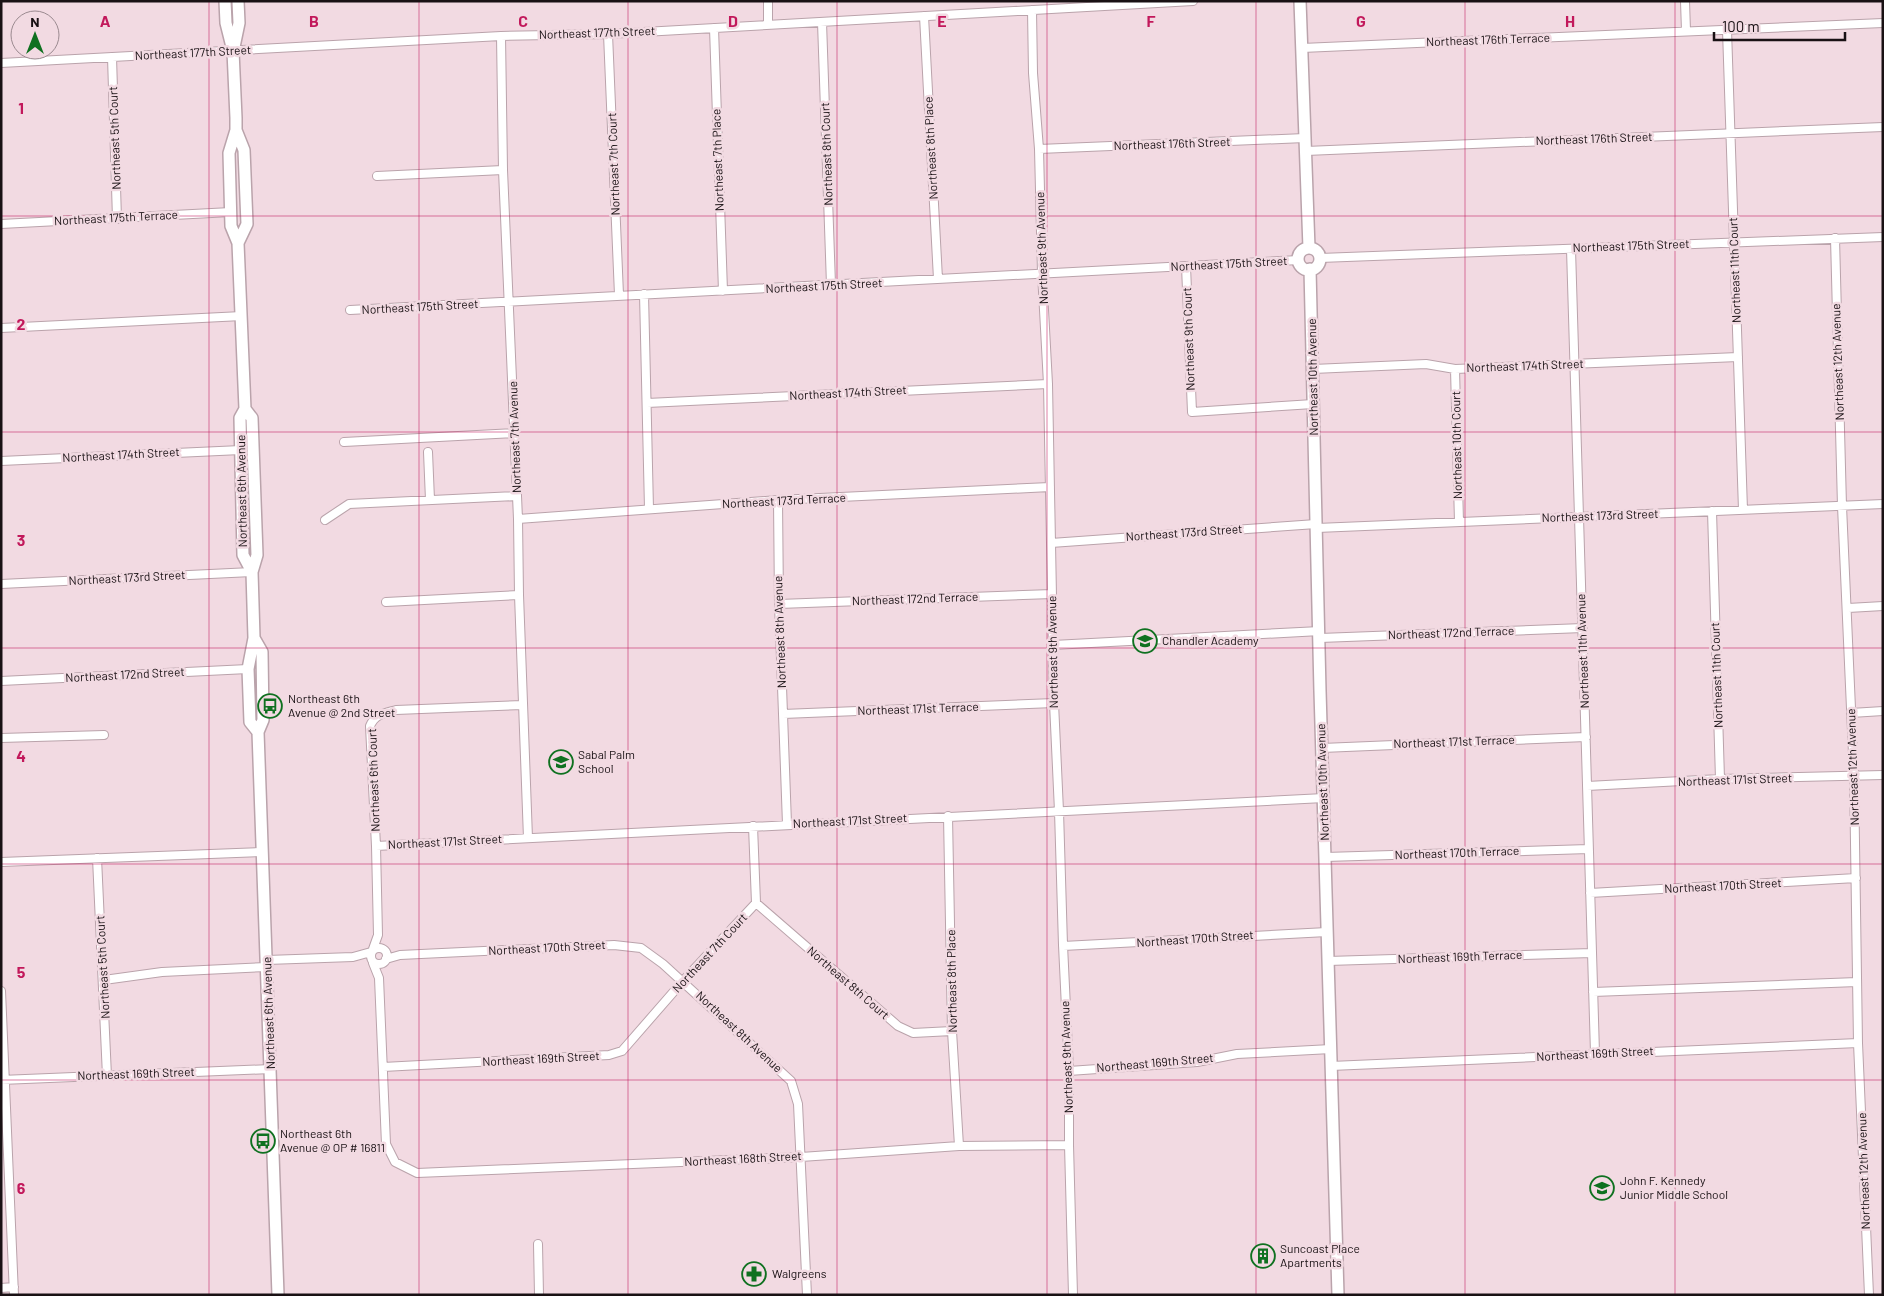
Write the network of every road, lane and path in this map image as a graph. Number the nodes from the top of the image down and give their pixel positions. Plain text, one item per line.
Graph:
1 (225, 1) edge
2 (238, 1) edge
3 (768, 1) edge
4 (1193, 1) edge
5 (1300, 1) edge
6 (1685, 1) edge
7 (1097, 4) edge
8 (1032, 10) junction
9 (924, 16) junction
10 (822, 22) junction
11 (1883, 23) edge
12 (768, 25) junction
13 (714, 28) junction
14 (1727, 30) junction
15 (1686, 31) junction
16 (608, 34) junction
17 (501, 36) junction
18 (1302, 48) junction
19 (233, 52) junction
20 (112, 57) junction
21 (1, 62) edge
22 (1883, 127) edge
23 (236, 130) junction
24 (1731, 133) junction
25 (1305, 138) junction
26 (1039, 149) junction
27 (1306, 151) junction
28 (503, 170) junction
29 (378, 176) dead end
30 (231, 212) junction
31 (117, 218) junction
32 (1, 224) edge
33 (1883, 236) edge
34 (1835, 238) junction
35 (1734, 242) junction
36 (238, 243) junction
37 (1309, 248) junction
38 (1571, 249) junction
39 (1320, 258) junction
40 (1299, 260) junction
41 (1186, 266) junction
42 (1310, 269) junction
43 (1042, 274) junction
44 (938, 279) junction
45 (832, 285) junction
46 (723, 291) junction
47 (644, 294) junction
48 (619, 295) junction
49 (510, 302) junction
50 (350, 310) dead end
51 (242, 316) junction
52 (1, 328) edge
53 (1738, 357) junction
54 (1575, 364) junction
55 (1455, 368) junction
56 (1313, 369) junction
57 (1048, 384) junction
58 (647, 403) junction
59 (1313, 404) junction
60 (245, 409) junction
61 (515, 433) junction
62 (344, 442) dead end
63 (241, 450) junction
64 (428, 452) dead end
65 (1, 461) edge
66 (1050, 488) junction
67 (517, 496) junction
68 (430, 500) junction
69 (778, 500) junction
70 (1883, 504) edge
71 (1842, 506) junction
72 (649, 509) junction
73 (1743, 510) junction
74 (1712, 511) junction
75 (1579, 517) junction
76 (518, 519) junction
77 (325, 520) dead end
78 (1459, 522) junction
79 (1317, 526) junction
80 (1051, 542) junction
81 (252, 572) junction
82 (1, 584) edge
83 (1052, 594) junction
84 (519, 595) junction
85 (386, 602) dead end
86 (779, 604) junction
87 (1883, 606) edge
88 (1848, 608) junction
89 (1583, 628) junction
90 (1320, 635) junction
91 (254, 638) junction
92 (1053, 645) junction
93 (248, 669) junction
94 (1, 681) edge
95 (1054, 703) junction
96 (523, 705) junction
97 (1883, 711) edge
98 (1852, 713) junction
99 (783, 714) junction
100 (258, 732) junction
101 (104, 735) dead end
102 (1586, 737) junction
103 (1, 738) edge
104 (1322, 748) junction
105 (1883, 775) edge
106 (1854, 776) junction
107 (1720, 779) junction
108 (1587, 786) junction
109 (1324, 798) junction
110 (1059, 811) junction
111 (948, 816) junction
112 (787, 824) junction
113 (753, 826) junction
114 (528, 838) junction
115 (376, 846) junction
116 (1589, 849) junction
117 (262, 852) junction
118 (1325, 857) junction
119 (98, 858) junction
120 (1, 862) edge
121 (1856, 878) junction
122 (1590, 893) junction
123 (756, 903) junction
124 (1327, 932) junction
125 (378, 935) junction
126 (1063, 946) junction
127 (1592, 953) junction
128 (385, 955) junction
129 (372, 956) junction
130 (1328, 961) junction
131 (267, 964) junction
132 (379, 978) junction
133 (104, 980) junction
134 (683, 981) junction
135 (1857, 982) junction
136 (1, 991) edge
137 (1593, 992) junction
138 (952, 1031) junction
139 (1858, 1043) junction
140 (1331, 1049) junction
141 (1595, 1053) junction
142 (608, 1055) joint
143 (1331, 1066) junction
144 (383, 1067) junction
145 (271, 1069) junction
146 (1069, 1071) junction
147 (108, 1076) junction
148 (3, 1079) edge
149 (1069, 1145) junction
150 (959, 1146) junction
151 (802, 1157) junction
152 (11, 1182) junction
153 (1, 1183) edge
154 (538, 1244) dead end
155 (1, 1288) edge
156 (14, 1291) edge
157 (278, 1295) edge
158 (539, 1295) edge
159 (807, 1295) edge
160 (1073, 1295) edge
161 (1338, 1295) edge
162 (1869, 1295) edge

1 - 19 main road, Northeast 6th Avenue
2 - 19 main road, Northeast 6th Avenue
3 - 12 street
4 - 7 street, Northeast 177th Street
5 - 18 main road
6 - 15 street
7 - 8 street, Northeast 177th Street
8 - 9 street, Northeast 177th Street
8 - 26 street, Northeast 9th Avenue
9 - 10 street, Northeast 177th Street
9 - 44 street, Northeast 8th Place
10 - 12 street, Northeast 177th Street
10 - 45 street, Northeast 8th Court
11 - 14 street, Northeast 176th Terrace
12 - 13 street, Northeast 177th Street
13 - 16 street, Northeast 177th Street
13 - 46 street, Northeast 7th Place
14 - 15 street, Northeast 176th Terrace
14 - 24 street, Northeast 11th Court
15 - 18 street, Northeast 176th Terrace
16 - 17 street, Northeast 177th Street
16 - 48 street, Northeast 7th Court
17 - 19 street, Northeast 177th Street
17 - 28 street, Northeast 7th Avenue
18 - 25 main road
19 - 20 street, Northeast 177th Street
19 - 23 main road, Northeast 6th Avenue
20 - 21 street, Northeast 177th Street
20 - 31 street, Northeast 5th Court
22 - 24 street, Northeast 176th Street
23 - 30 main road, Northeast 6th Avenue
23 - 36 main road, Northeast 6th Avenue
24 - 27 street, Northeast 176th Street
24 - 35 street, Northeast 11th Court
25 - 26 street, Northeast 176th Street
25 - 27 main road
26 - 43 street, Northeast 9th Avenue
27 - 37 main road
28 - 29 street
28 - 49 street, Northeast 7th Avenue
30 - 31 street, Northeast 175th Terrace
30 - 36 main road, Northeast 6th Avenue
31 - 32 street, Northeast 175th Terrace
33 - 34 street, Northeast 175th Street
34 - 35 street, Northeast 175th Street
34 - 71 street, Northeast 12th Avenue
35 - 38 street, Northeast 175th Street
35 - 53 street, Northeast 11th Court
36 - 51 main road, Northeast 6th Avenue
37 - 39 main road
37 - 40 main road
38 - 39 street, Northeast 175th Street
38 - 54 street, Northeast 11th Avenue
39 - 42 main road
40 - 41 street, Northeast 175th Street
40 - 42 main road
41 - 43 street, Northeast 175th Street
41 - 59 street, Northeast 9th Court
42 - 56 main road, Northeast 10th Avenue
43 - 44 street, Northeast 175th Street
43 - 57 street, Northeast 9th Avenue
44 - 45 street, Northeast 175th Street
45 - 46 street, Northeast 175th Street
46 - 47 street, Northeast 175th Street
47 - 48 street, Northeast 175th Street
47 - 58 street
48 - 49 street, Northeast 175th Street
49 - 50 street, Northeast 175th Street
49 - 61 street, Northeast 7th Avenue
51 - 52 street
51 - 60 main road, Northeast 6th Avenue
53 - 54 street, Northeast 174th Street
53 - 73 street, Northeast 11th Court
54 - 55 street, Northeast 174th Street
54 - 75 street, Northeast 11th Avenue
55 - 56 street, Northeast 174th Street
55 - 78 street, Northeast 10th Court
56 - 59 main road, Northeast 10th Avenue
57 - 58 street, Northeast 174th Street
57 - 66 street, Northeast 9th Avenue
58 - 72 street
59 - 79 main road, Northeast 10th Avenue
60 - 63 main road, Northeast 6th Avenue
60 - 81 main road, Northeast 6th Avenue
61 - 62 street
61 - 67 street, Northeast 7th Avenue
63 - 65 street, Northeast 174th Street
63 - 81 main road, Northeast 6th Avenue
64 - 68 street
66 - 69 street, Northeast 173rd Terrace
66 - 80 street, Northeast 9th Avenue
67 - 68 street
67 - 76 street, Northeast 7th Avenue
68 - 77 street
69 - 72 street, Northeast 173rd Terrace
69 - 86 street, Northeast 8th Avenue
70 - 71 street, Northeast 173rd Street
71 - 73 street, Northeast 173rd Street
71 - 88 street, Northeast 12th Avenue
72 - 76 street, Northeast 173rd Terrace
73 - 74 street, Northeast 173rd Street
74 - 75 street, Northeast 173rd Street
74 - 107 street, Northeast 11th Court
75 - 78 street, Northeast 173rd Street
75 - 89 street, Northeast 11th Avenue
76 - 84 street, Northeast 7th Avenue
78 - 79 street, Northeast 173rd Street
79 - 80 street, Northeast 173rd Street
79 - 90 main road, Northeast 10th Avenue
80 - 83 street, Northeast 9th Avenue
81 - 82 street, Northeast 173rd Street
81 - 91 main road, Northeast 6th Avenue
83 - 86 street, Northeast 172nd Terrace
83 - 92 street, Northeast 9th Avenue
84 - 85 street
84 - 96 street, Northeast 7th Avenue
86 - 99 street, Northeast 8th Avenue
87 - 88 street
88 - 98 street, Northeast 12th Avenue
89 - 90 street, Northeast 172nd Terrace
89 - 102 street, Northeast 11th Avenue
90 - 92 street
90 - 104 main road, Northeast 10th Avenue
91 - 93 main road, Northeast 6th Avenue
91 - 100 main road, Northeast 6th Avenue
92 - 95 street, Northeast 9th Avenue
93 - 94 street, Northeast 172nd Street
93 - 100 main road, Northeast 6th Avenue
95 - 99 street, Northeast 171st Terrace
95 - 110 street, Northeast 9th Avenue
96 - 114 street, Northeast 7th Avenue
96 - 115 street, Northeast 6th Court
97 - 98 street
98 - 106 street, Northeast 12th Avenue
99 - 112 street, Northeast 8th Avenue
100 - 117 main road, Northeast 6th Avenue
101 - 103 street
102 - 104 street, Northeast 171st Terrace
102 - 108 street, Northeast 11th Avenue
104 - 109 main road, Northeast 10th Avenue
105 - 106 street, Northeast 171st Street
106 - 107 street, Northeast 171st Street
106 - 121 street, Northeast 12th Avenue
107 - 108 street, Northeast 171st Street
108 - 116 street, Northeast 11th Avenue
109 - 110 street, Northeast 171st Street
109 - 118 main road, Northeast 10th Avenue
110 - 111 street, Northeast 171st Street
110 - 126 street, Northeast 9th Avenue
111 - 112 street, Northeast 171st Street
111 - 138 street, Northeast 8th Place
112 - 113 street, Northeast 171st Street
113 - 114 street, Northeast 171st Street
113 - 123 street, Northeast 7th Court
114 - 115 street, Northeast 171st Street
115 - 125 street, Northeast 6th Court
116 - 118 street, Northeast 170th Terrace
116 - 122 street, Northeast 11th Avenue
117 - 119 street
117 - 131 main road, Northeast 6th Avenue
118 - 124 main road, Northeast 10th Avenue
119 - 120 street
119 - 133 street, Northeast 5th Court
121 - 122 street, Northeast 170th Street
121 - 135 street, Northeast 12th Avenue
122 - 127 street, Northeast 11th Avenue
123 - 134 street, Northeast 7th Court
123 - 138 street, Northeast 8th Court
124 - 126 street, Northeast 170th Street
124 - 130 main road, Northeast 10th Avenue
125 - 128 street, Northeast 6th Court
125 - 129 street, Northeast 6th Court
126 - 146 street, Northeast 9th Avenue
127 - 130 street, Northeast 169th Terrace
127 - 137 street, Northeast 11th Avenue
128 - 129 street
128 - 129 street
128 - 132 street
128 - 134 street, Northeast 170th Street
129 - 131 street
129 - 132 street
130 - 140 main road, Northeast 10th Avenue
131 - 133 street
131 - 145 main road, Northeast 6th Avenue
132 - 144 street
133 - 147 street, Northeast 5th Court
134 - 142 street, Northeast 7th Court
134 - 151 street, Northeast 8th Avenue
135 - 137 street
135 - 139 street, Northeast 12th Avenue
136 - 148 street
137 - 141 street, Northeast 11th Avenue
138 - 150 street, Northeast 8th Place
139 - 141 street, Northeast 169th Street
139 - 162 street, Northeast 12th Avenue
140 - 143 main road, Northeast 10th Avenue
140 - 146 street, Northeast 169th Street
141 - 143 street, Northeast 169th Street
142 - 144 street, Northeast 169th Street
143 - 161 main road, Northeast 10th Avenue
144 - 151 street, Northeast 168th Street
145 - 147 street, Northeast 169th Street
145 - 157 main road, Northeast 6th Avenue
146 - 149 street, Northeast 9th Avenue
147 - 148 street, Northeast 169th Street
148 - 152 street
149 - 150 street, Northeast 168th Street
149 - 160 street, Northeast 9th Avenue
150 - 151 street, Northeast 168th Street
151 - 159 street, Northeast 8th Avenue
152 - 153 street
152 - 156 street
154 - 158 street
155 - 156 street

